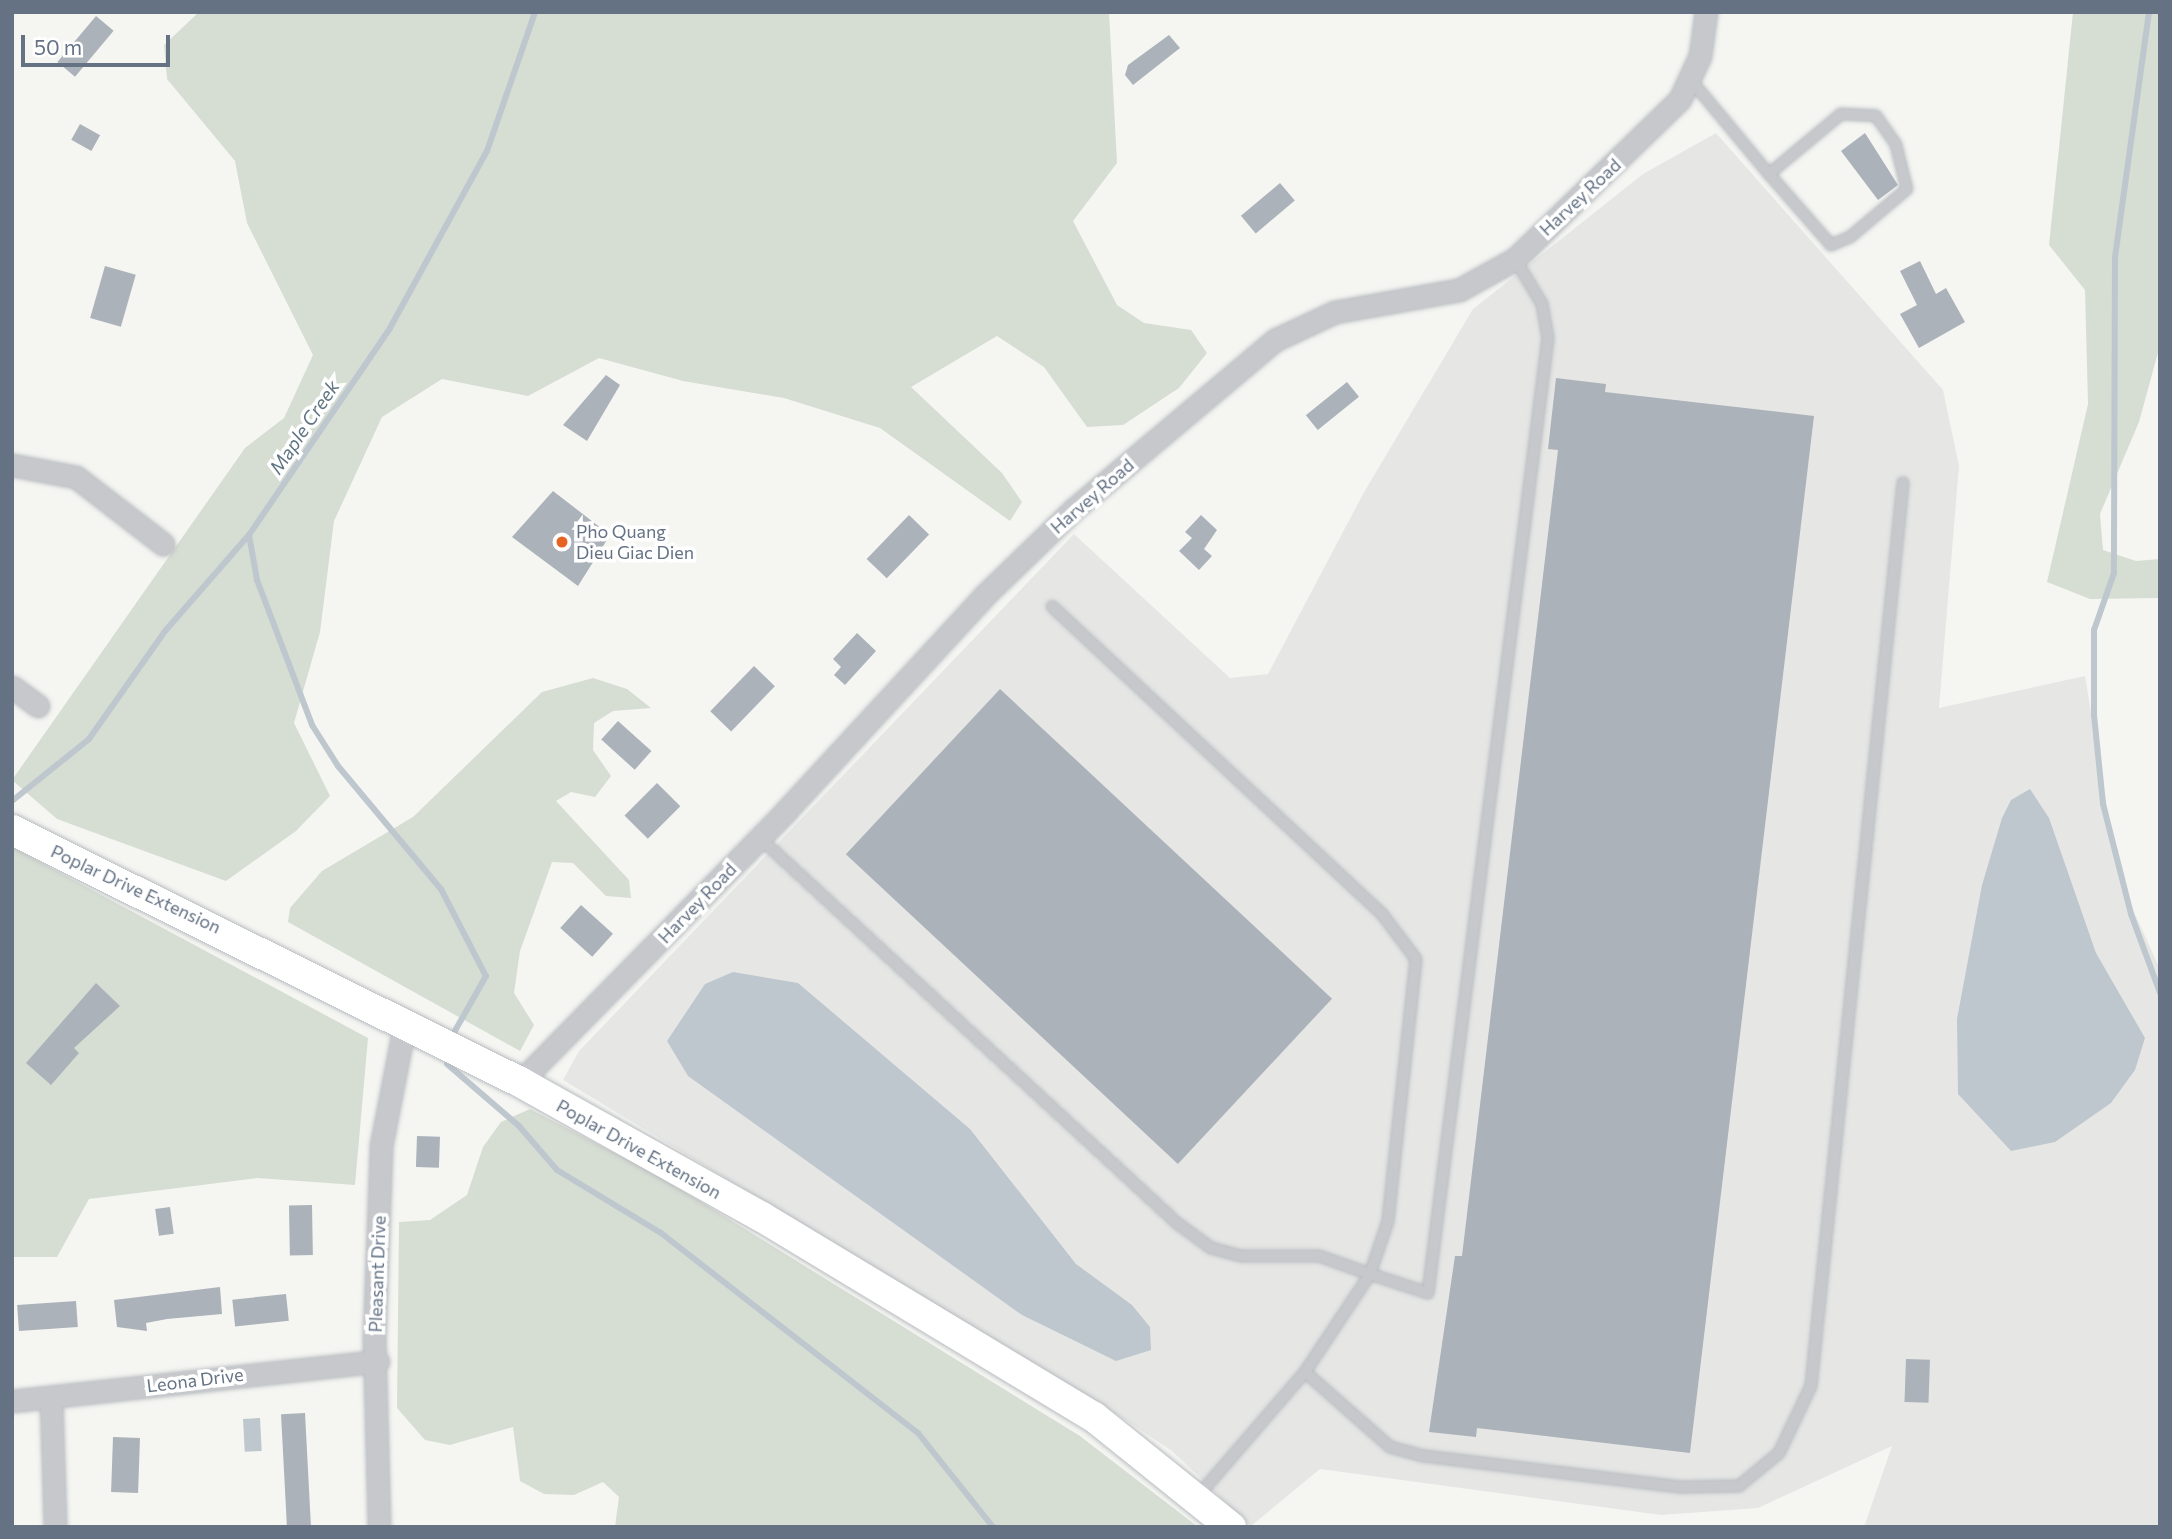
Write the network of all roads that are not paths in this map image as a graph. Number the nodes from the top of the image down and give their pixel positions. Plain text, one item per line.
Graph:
1 (1706, 12) edge
2 (1690, 79) junction
3 (1769, 174) junction
4 (1515, 259) junction
5 (12, 465) edge
6 (1903, 483) dead end
7 (163, 544) dead end
8 (1052, 606) dead end
9 (12, 687) edge
10 (38, 706) dead end
11 (12, 830) edge
12 (760, 838) junction
13 (405, 1023) junction
14 (520, 1082) junction
15 (1370, 1274) junction
16 (378, 1361) junction
17 (1305, 1372) junction
18 (51, 1397) junction
19 (12, 1401) edge
20 (1198, 1496) junction
21 (55, 1527) edge
22 (379, 1527) edge
23 (1231, 1527) edge

1 - 2 street, Harvey Road
2 - 3 lane
2 - 4 street, Harvey Road
3 - 3 lane
4 - 12 street, Harvey Road
4 - 15 lane
5 - 7 street
6 - 17 lane
8 - 15 lane
9 - 10 street
11 - 13 street, Poplar Drive Extension
12 - 14 street, Harvey Road
12 - 15 lane
13 - 14 street, Poplar Drive Extension
13 - 16 street, Pleasant Drive
14 - 20 street, Poplar Drive Extension
15 - 17 lane
16 - 18 street, Leona Drive
16 - 22 street, Pleasant Drive
17 - 20 lane
18 - 19 street, Leona Drive
18 - 21 street
20 - 23 street, Poplar Drive Extension

